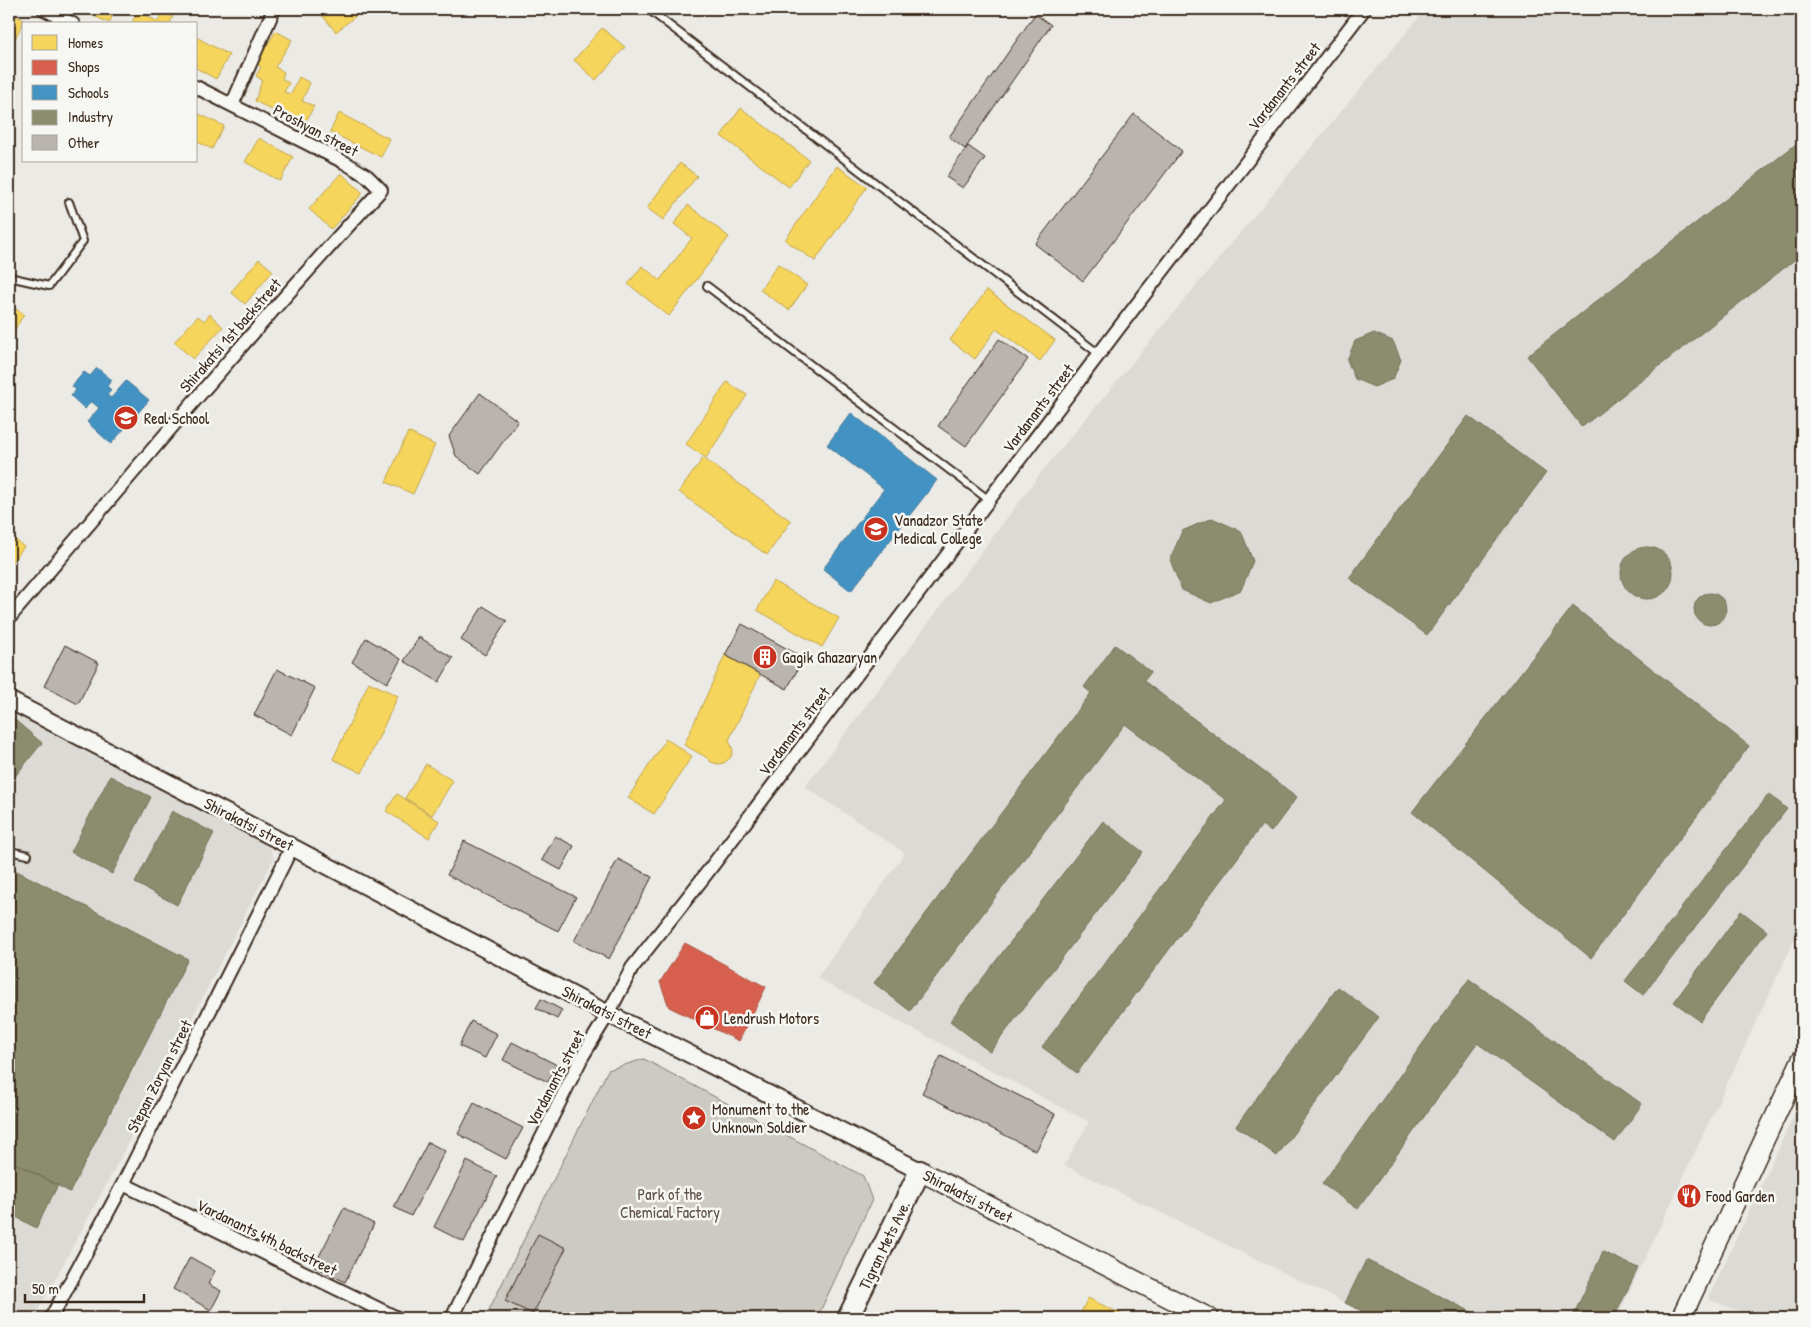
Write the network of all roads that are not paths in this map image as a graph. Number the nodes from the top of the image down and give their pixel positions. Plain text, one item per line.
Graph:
1 (44, 9) edge
2 (274, 9) edge
3 (648, 9) edge
4 (1364, 9) edge
5 (69, 22) edge
6 (198, 88) edge
7 (232, 105) junction
8 (381, 190) joint
9 (69, 202) dead end
10 (9, 277) edge
11 (708, 286) dead end
12 (1099, 354) junction
13 (989, 500) junction
14 (9, 618) edge
15 (9, 700) edge
16 (292, 847) junction
17 (9, 851) edge
18 (28, 855) dead end
19 (608, 1014) junction
20 (1802, 1060) edge
21 (920, 1171) junction
22 (123, 1184) junction
23 (1205, 1317) edge
24 (51, 1318) edge
25 (397, 1318) edge
26 (452, 1318) edge
27 (848, 1318) edge
28 (1681, 1318) edge

1 - 5 street
2 - 7 street
3 - 12 lane
4 - 12 street, Vardanants street
6 - 7 street, Proshyan street
7 - 8 street, Proshyan street
8 - 14 street, Shirakatsi 1st backstreet
9 - 10 lane
11 - 13 lane
12 - 13 street, Vardanants street
13 - 19 street, Vardanants street
15 - 16 street, Shirakatsi street
16 - 19 street, Shirakatsi street
16 - 22 street, Stepan Zoryan street
17 - 18 lane
19 - 21 street, Shirakatsi street
19 - 26 street, Vardanants street
20 - 28 main road
21 - 23 main road, Shirakatsi street
21 - 27 main road, Tigran Mets Ave.
22 - 24 street, Stepan Zoryan street
22 - 25 street, Vardanants 4th backstreet

